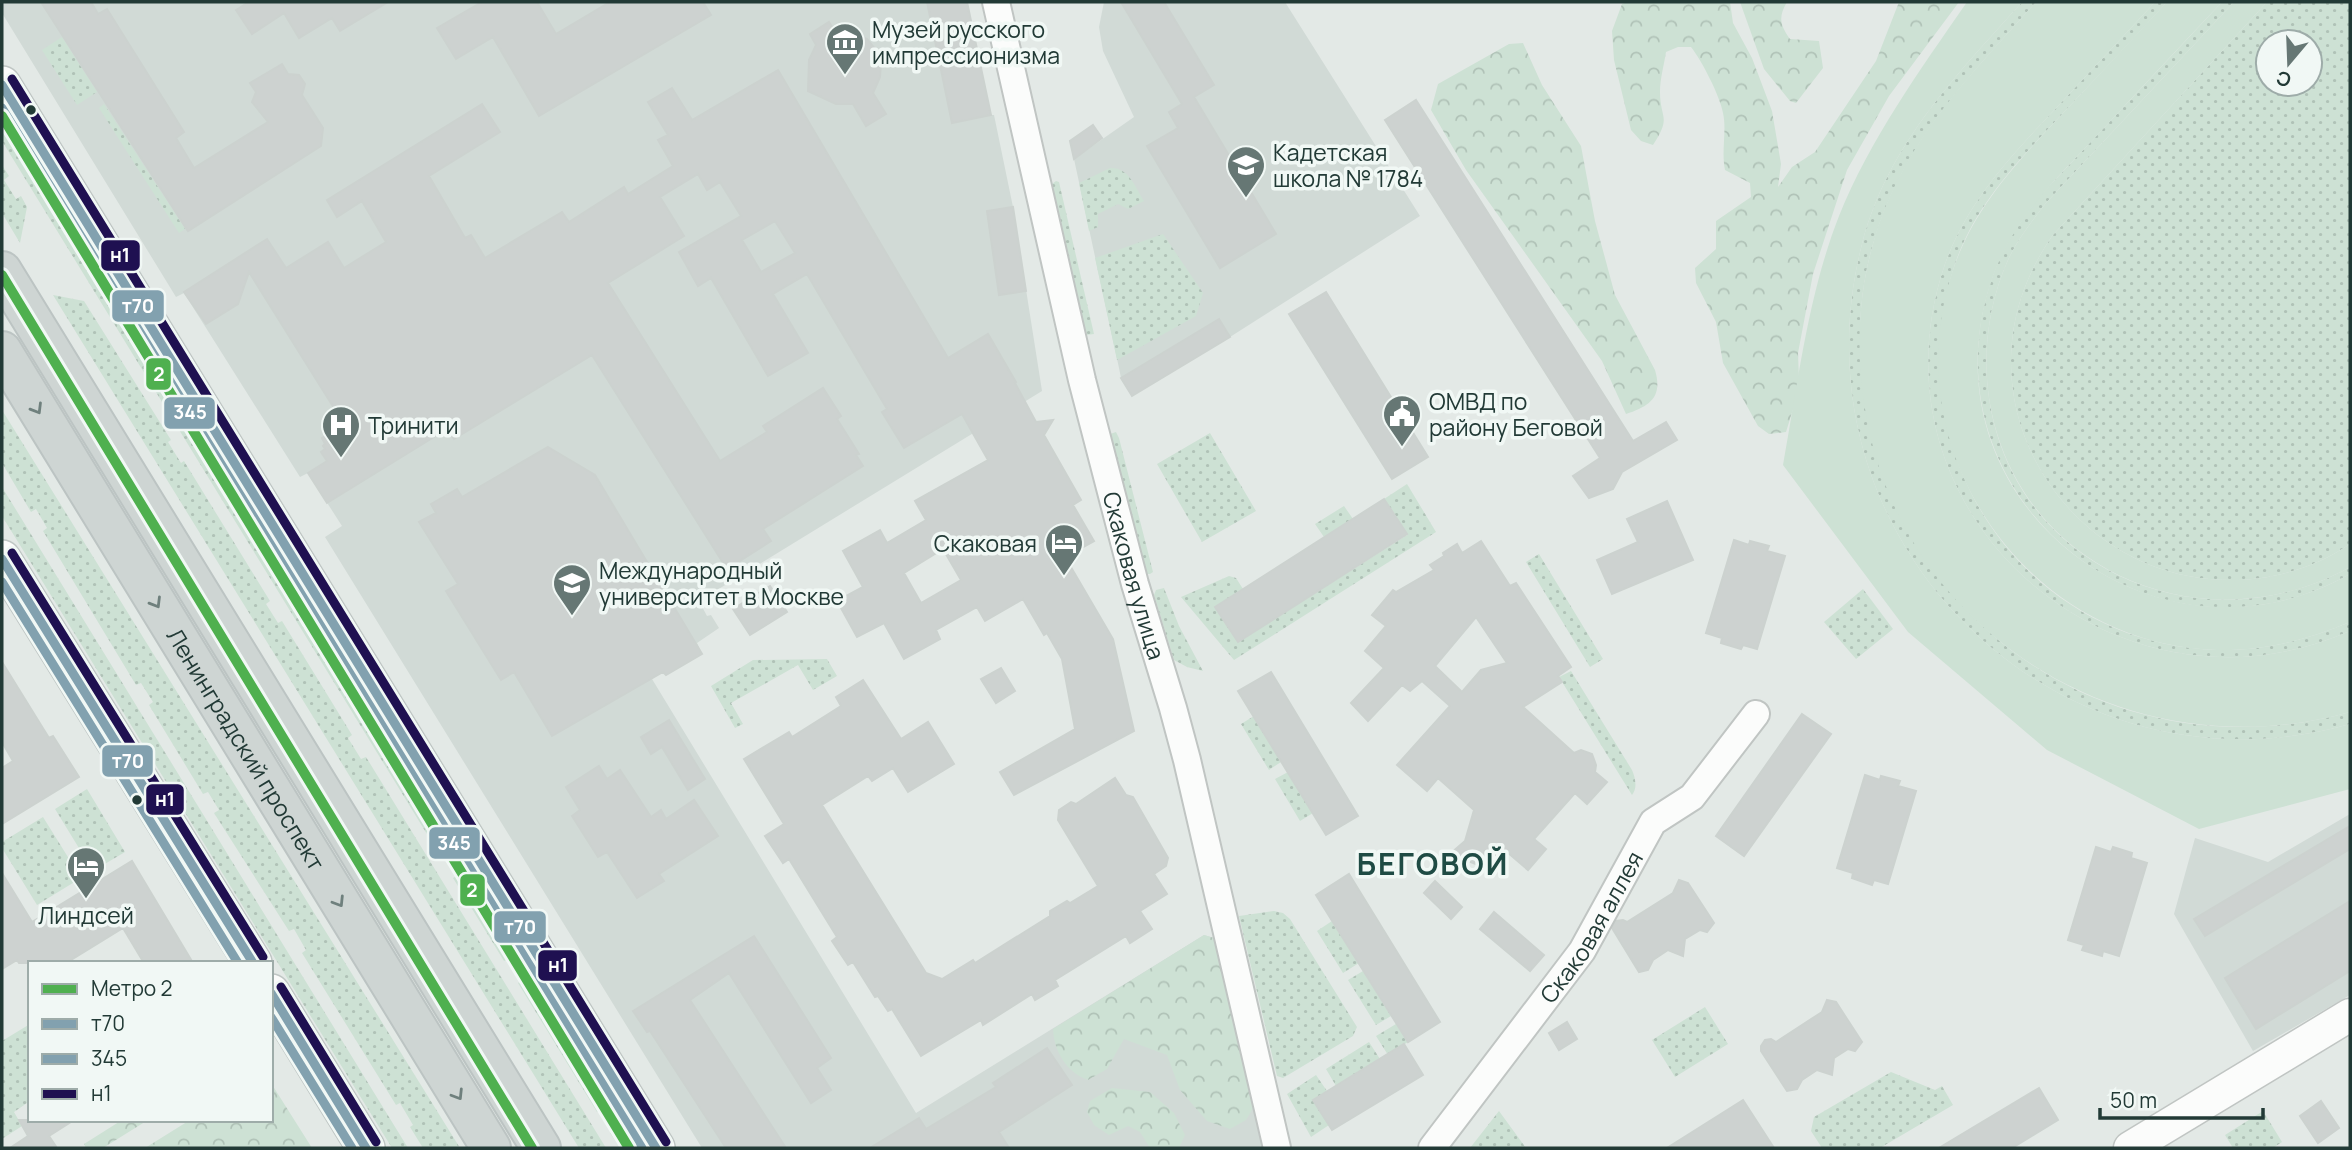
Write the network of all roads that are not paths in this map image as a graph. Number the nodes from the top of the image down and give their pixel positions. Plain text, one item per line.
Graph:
1 (996, 2) edge
2 (2, 85) edge
3 (2, 271) edge
4 (2, 351) edge
5 (2, 559) edge
6 (1756, 713) dead end
7 (252, 961) edge
8 (273, 996) edge
9 (2350, 1014) edge
10 (366, 1148) edge
11 (491, 1148) edge
12 (541, 1148) edge
13 (656, 1148) edge
14 (1277, 1148) edge
15 (1432, 1148) edge
16 (2130, 1148) edge

1 - 14 street, Скаковая улица
2 - 13 main road
3 - 12 main road, Ленинградский проспект
4 -> 11 main road, Ленинградский проспект
5 - 7 main road
6 - 15 street, Скаковая аллея
8 - 10 main road
9 - 16 street

